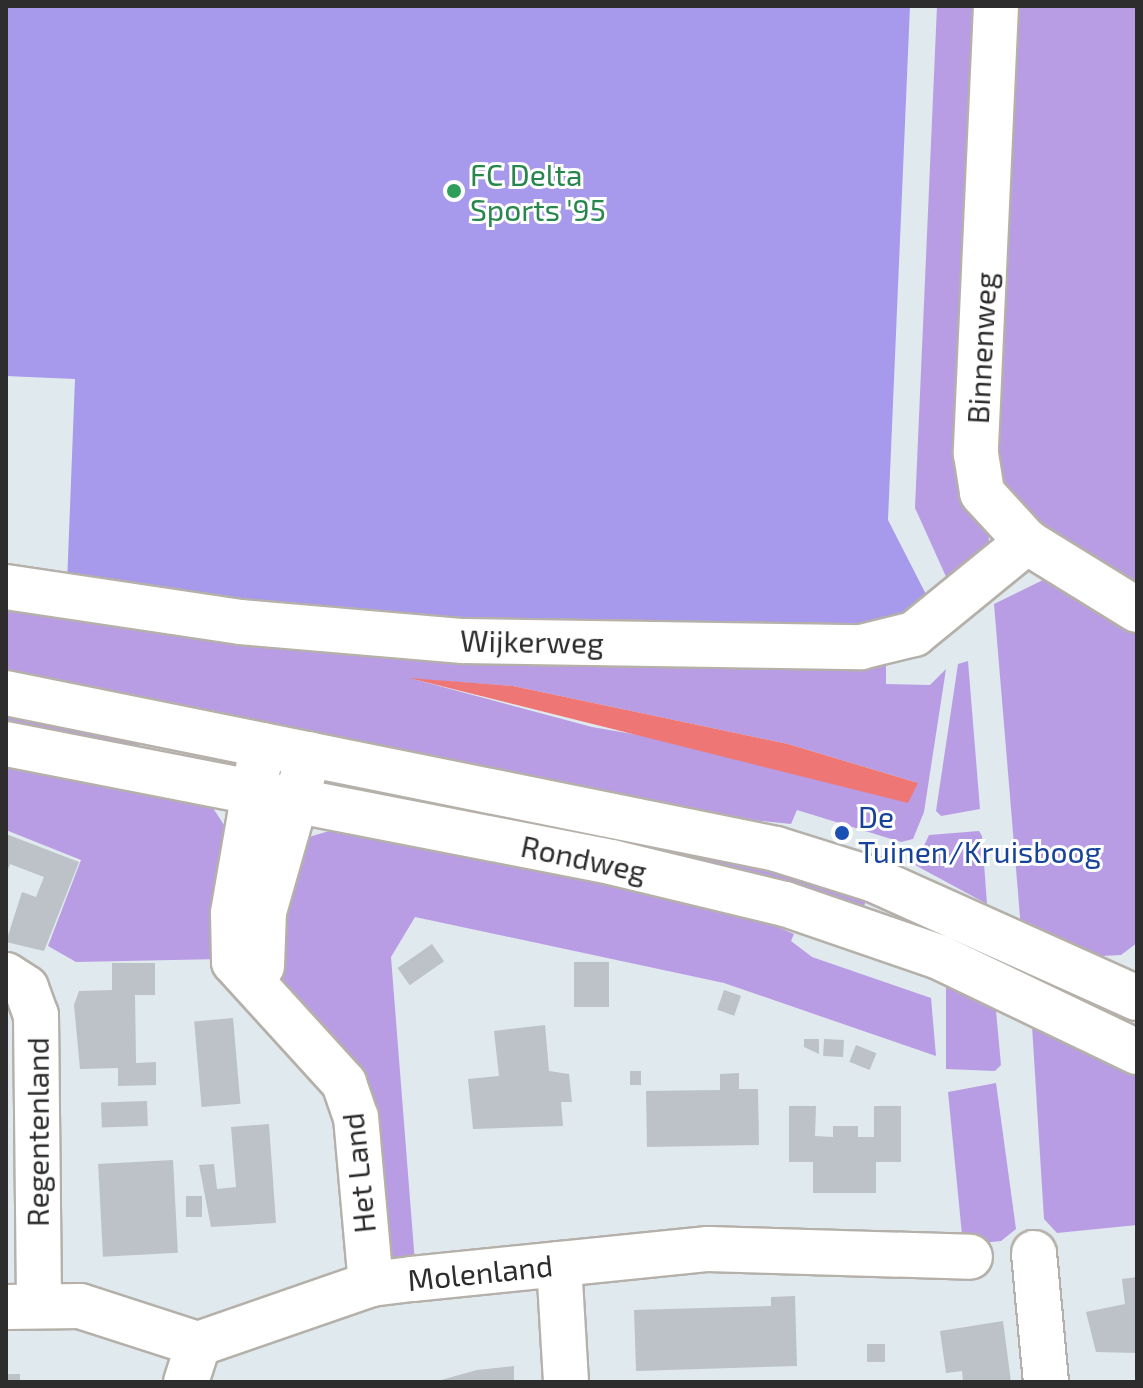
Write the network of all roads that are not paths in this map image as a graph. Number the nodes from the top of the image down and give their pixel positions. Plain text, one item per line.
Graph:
1 (996, 6) edge
2 (1027, 542) junction
3 (6, 587) edge
4 (1137, 610) edge
5 (6, 693) edge
6 (6, 744) edge
7 (262, 745) junction
8 (309, 754) junction
9 (254, 793) junction
10 (297, 802) junction
11 (6, 975) edge
12 (1137, 998) edge
13 (262, 1000) junction
14 (1135, 1047) edge
15 (1034, 1253) dead end
16 (970, 1257) dead end
17 (559, 1264) junction
18 (371, 1284) junction
19 (22, 1305) edge
20 (192, 1363) edge
21 (566, 1382) edge
22 (1046, 1382) edge

1 - 2 street, Binnenweg
2 - 3 street, Wijkerweg
2 - 4 street, Binnenweg
5 - 7 street, Rondweg
6 - 9 street, Rondweg
7 - 8 street, Rondweg
7 - 9 street, Het Land
8 - 10 street
8 - 12 street, Rondweg
9 - 10 street, Rondweg
9 - 13 street, Het Land
10 - 13 street
10 - 14 street, Rondweg
11 - 19 street, Regentenland
13 - 18 street, Het Land
15 - 22 street
16 - 17 street, Molenland
17 - 18 street, Molenland
17 - 21 street
18 - 20 street, Molenland
19 - 20 street, Molenland

